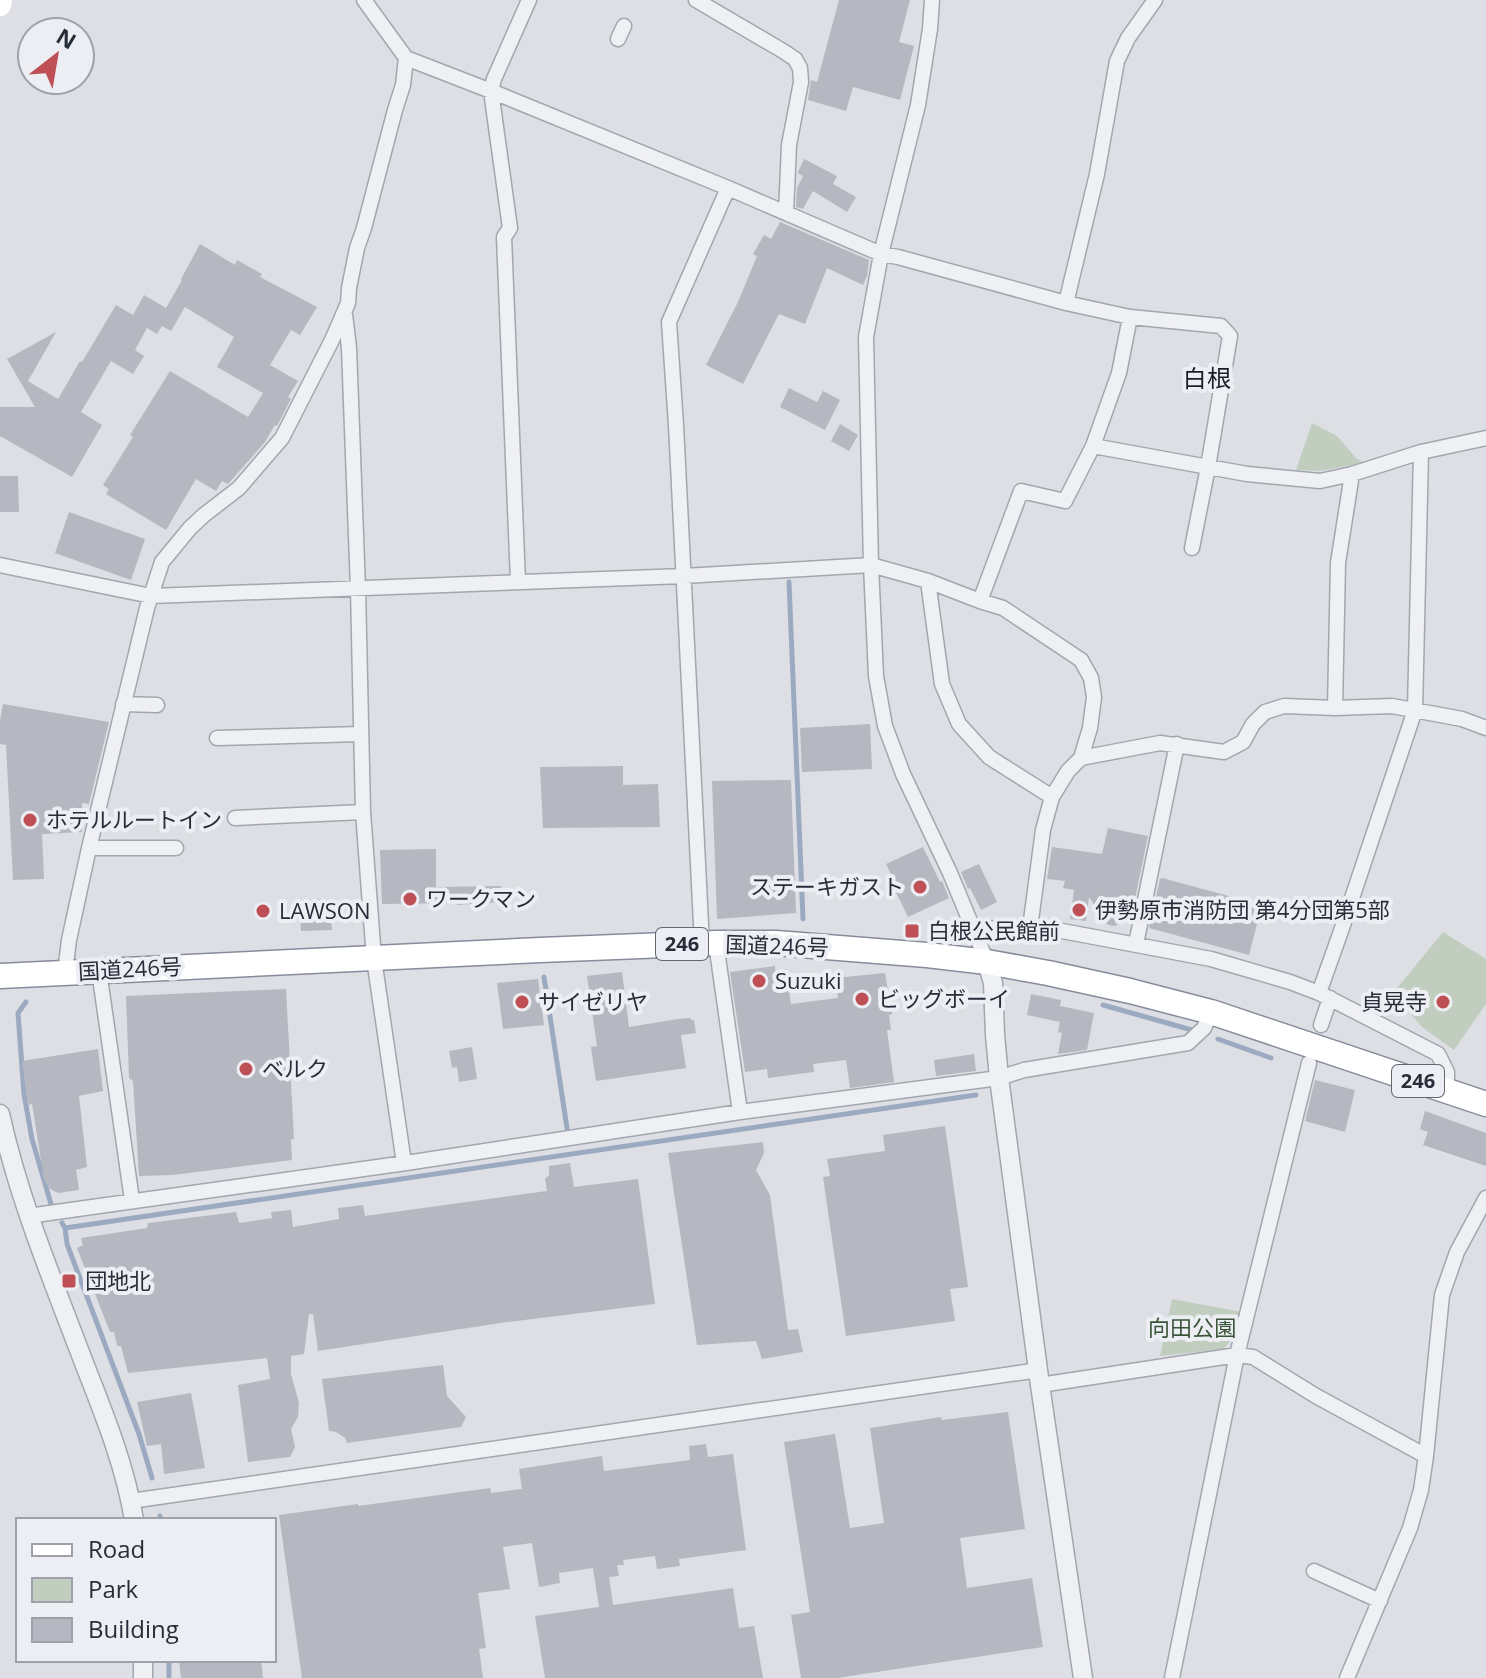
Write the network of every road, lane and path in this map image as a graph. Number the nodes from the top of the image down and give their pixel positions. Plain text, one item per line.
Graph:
1 (364, 0) edge
2 (529, 0) edge
3 (696, 0) edge
4 (932, 0) edge
5 (1155, 0) edge
6 (406, 58) junction
7 (491, 91) junction
8 (728, 188) junction
9 (786, 213) junction
10 (881, 254) junction
11 (1066, 303) junction
12 (345, 314) junction
13 (1130, 317) junction
14 (1486, 438) edge
15 (1093, 446) junction
16 (1421, 452) junction
17 (1208, 467) junction
18 (1352, 474) junction
19 (1192, 548) dead end
20 (0, 565) edge
21 (871, 565) junction
22 (684, 576) junction
23 (928, 581) junction
24 (518, 582) junction
25 (358, 589) junction
26 (151, 596) junction
27 (980, 601) junction
28 (123, 704) junction
29 (157, 705) dead end
30 (1335, 708) junction
31 (1415, 710) junction
32 (1486, 728) edge
33 (360, 734) junction
34 (217, 738) dead end
35 (1177, 744) junction
36 (1081, 758) junction
37 (1052, 797) junction
38 (363, 812) junction
39 (235, 818) dead end
40 (89, 848) junction
41 (176, 848) dead end
42 (974, 928) junction
43 (1030, 928) junction
44 (709, 943) junction
45 (1136, 944) junction
46 (374, 959) junction
47 (987, 962) junction
48 (99, 971) junction
49 (65, 972) junction
50 (0, 976) edge
51 (1324, 995) junction
52 (1211, 1012) junction
53 (1321, 1025) dead end
54 (1309, 1063) dead end
55 (999, 1078) junction
56 (1447, 1091) junction
57 (1486, 1104) edge
58 (740, 1112) junction
59 (0, 1114) edge
60 (404, 1163) junction
61 (1486, 1198) edge
62 (132, 1200) junction
63 (28, 1216) junction
64 (1237, 1355) junction
65 (1040, 1377) junction
66 (1426, 1456) junction
67 (131, 1501) junction
68 (134, 1518) edge
69 (1314, 1571) dead end
70 (1380, 1601) junction
71 (1083, 1678) edge
72 (1172, 1678) edge
73 (1347, 1678) edge

1 - 6 street
2 - 7 street
3 - 9 street
4 - 10 street
5 - 11 street
6 - 7 street
6 - 12 street
7 - 8 street
7 - 24 street
8 - 9 street
8 - 22 street
9 - 10 street
10 - 11 street
10 - 21 street
11 - 13 street
12 - 25 street
12 - 26 street
13 - 15 street
13 - 17 street
14 - 16 street
15 - 17 street
15 - 27 street
16 - 18 street
16 - 31 street
17 - 18 street
17 - 19 street
18 - 30 street
20 - 26 street
21 - 22 street
21 - 23 street
21 - 42 street
22 - 24 street
22 - 44 street
23 - 27 street
23 - 37 street
24 - 25 street
25 - 26 street
25 - 33 street
26 - 28 street
27 - 36 street
28 - 29 street
28 - 40 street
30 - 31 street
30 - 35 street
31 - 32 street
31 - 51 street
33 - 34 street
33 - 38 street
35 - 36 street
35 - 45 street
36 - 37 street
37 - 43 street
38 - 39 street
38 - 46 street
40 - 41 street
40 - 49 street
42 - 43 street
42 - 47 street
43 - 45 street
44 - 46 highway, 国道246号 / 246
44 - 47 highway, 国道246号 / 246
44 - 58 street
45 - 51 street
46 - 48 highway, 国道246号 / 246
46 - 60 street
47 - 52 highway, 国道246号 / 246
47 - 55 street
48 - 49 highway, 国道246号 / 246
48 - 62 street
49 - 50 highway, 国道246号 / 246
51 - 53 street
51 - 56 street
52 - 55 street
52 - 56 highway, 国道246号 / 246
54 - 64 street
55 - 58 street
55 - 65 street
56 - 57 highway, 国道246号 / 246
58 - 60 street
59 - 63 street
60 - 62 street
61 - 66 street
62 - 63 street
63 - 67 street
64 - 65 street
64 - 66 street
64 - 72 street
65 - 67 street
65 - 71 street
66 - 70 street
67 - 68 street
69 - 70 street
70 - 73 street

